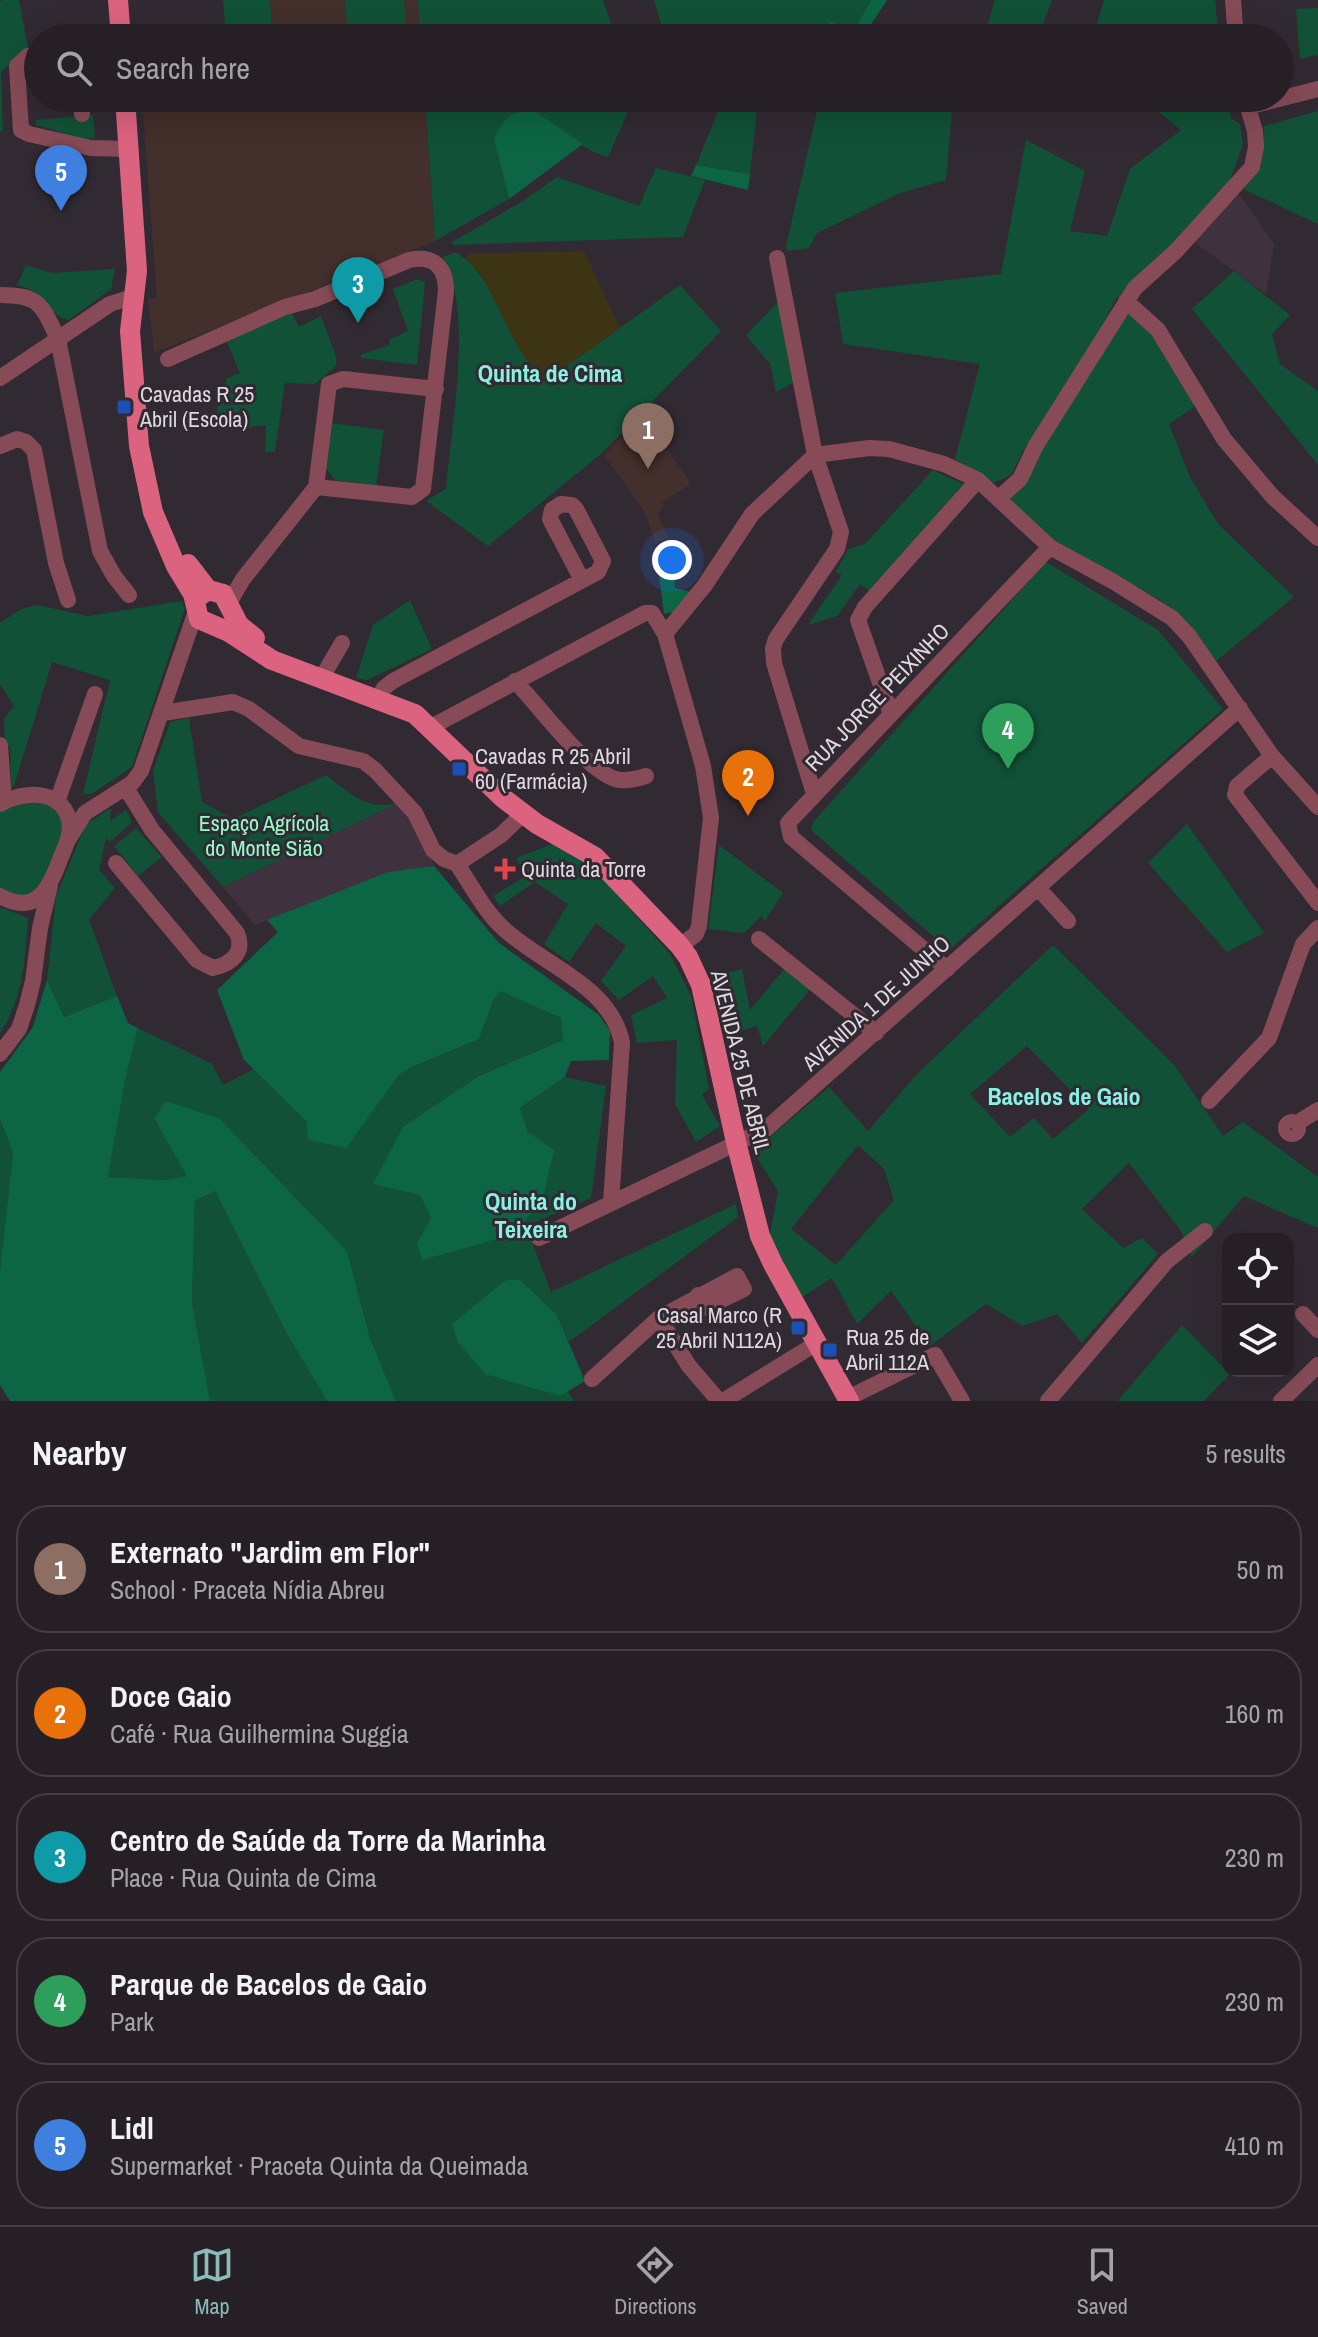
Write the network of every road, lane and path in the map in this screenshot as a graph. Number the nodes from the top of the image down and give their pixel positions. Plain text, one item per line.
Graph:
1 (118, 0) edge
2 (1233, 0) edge
3 (120, 24) edge
4 (1235, 24) edge
5 (24, 60) edge
6 (1318, 89) edge
7 (1294, 94) edge
8 (126, 112) edge
9 (1249, 112) edge
10 (129, 149) junction
11 (777, 258) dead end
12 (0, 295) edge
13 (135, 296) junction
14 (1126, 301) junction
15 (58, 339) junction
16 (168, 359) dead end
17 (0, 378) edge
18 (436, 389) junction
19 (0, 446) edge
20 (815, 455) junction
21 (978, 480) junction
22 (316, 487) junction
23 (999, 498) junction
24 (1318, 538) edge
25 (1050, 547) junction
26 (582, 580) dead end
27 (129, 595) dead end
28 (220, 598) junction
29 (68, 600) dead end
30 (203, 618) junction
31 (665, 634) junction
32 (342, 643) dead end
33 (313, 675) junction
34 (515, 681) junction
35 (95, 694) dead end
36 (378, 699) junction
37 (1240, 708) junction
38 (163, 713) junction
39 (891, 714) junction
40 (431, 727) junction
41 (0, 745) edge
42 (1272, 756) junction
43 (646, 776) dead end
44 (126, 788) junction
45 (814, 794) junction
46 (2, 803) edge
47 (59, 804) junction
48 (94, 806) junction
49 (1318, 807) edge
50 (523, 814) junction
51 (68, 840) junction
52 (116, 863) dead end
53 (457, 864) junction
54 (51, 884) junction
55 (1038, 888) junction
56 (0, 896) edge
57 (21, 903) junction
58 (1318, 903) edge
59 (1068, 921) dead end
60 (40, 928) junction
61 (1318, 928) edge
62 (759, 939) dead end
63 (680, 946) junction
64 (947, 969) junction
65 (876, 1033) junction
66 (0, 1054) edge
67 (1209, 1101) dead end
68 (1318, 1110) edge
69 (1297, 1123) dead end
70 (736, 1142) junction
71 (611, 1202) junction
72 (1205, 1231) dead end
73 (539, 1238) dead end
74 (698, 1295) dead end
75 (1303, 1314) dead end
76 (659, 1318) junction
77 (1318, 1330) edge
78 (817, 1343) junction
79 (1318, 1365) edge
80 (592, 1379) dead end
81 (848, 1400) edge
82 (721, 1401) edge
83 (962, 1401) edge
84 (1048, 1401) edge
85 (1281, 1401) edge

1 - 3 main road
2 - 4 street
5 - 10 street
6 - 7 street
8 - 10 main road, AVENIDA 25 DE ABRIL
9 - 14 street
10 - 13 main road, AVENIDA 25 DE ABRIL
11 - 20 street
12 - 15 street
13 - 15 street
13 - 28 main road, AVENIDA 25 DE ABRIL
13 - 30 main road, AVENIDA 25 DE ABRIL
14 - 23 street
14 - 24 street
15 - 17 street
15 - 27 street
16 - 18 street
18 - 22 street
18 - 22 street
19 - 29 street
20 - 21 street
20 - 31 street
20 - 45 street
21 - 23 street
21 - 39 street
22 - 28 street
23 - 25 street
25 - 37 street
25 - 39 street, RUA JORGE PEIXINHO
26 - 36 street
28 - 30 main road
28 - 30 main road
28 - 33 main road, AVENIDA 25 DE ABRIL
30 - 33 main road, AVENIDA 25 DE ABRIL
30 - 38 street
31 - 34 street
31 - 63 street
32 - 33 street
33 - 36 main road, AVENIDA 25 DE ABRIL
34 - 40 street
34 - 43 street
35 - 47 street
36 - 40 main road, AVENIDA 25 DE ABRIL
37 - 42 street
37 - 55 street, AVENIDA 1 DE JUNHO
38 - 44 street
38 - 53 street
39 - 45 street, RUA JORGE PEIXINHO
40 - 50 main road, AVENIDA 25 DE ABRIL
41 - 46 street
42 - 49 street
42 - 58 street
44 - 48 street
44 - 52 street
45 - 64 street, RUA JORGE PEIXINHO
46 - 47 street
47 - 48 street
47 - 51 street
48 - 51 street
50 - 53 street
50 - 63 main road, AVENIDA 25 DE ABRIL
51 - 54 street
53 - 71 street
54 - 57 street
54 - 60 street
55 - 59 street
55 - 64 street, AVENIDA 1 DE JUNHO
56 - 57 street
57 - 60 street
60 - 66 street
61 - 67 street
62 - 65 street
63 - 70 main road, AVENIDA 25 DE ABRIL
64 - 65 street, AVENIDA 1 DE JUNHO
65 - 70 street, AVENIDA 1 DE JUNHO
68 - 69 street
70 - 71 street, AVENIDA 1 DE JUNHO
70 - 78 main road, AVENIDA 25 DE ABRIL
71 - 73 street, AVENIDA 1 DE JUNHO
72 - 84 street
74 - 76 street
75 - 77 street
76 - 80 street
76 - 82 street
78 - 81 main road, AVENIDA 25 DE ABRIL
78 - 82 street
79 - 85 street
81 - 83 street

